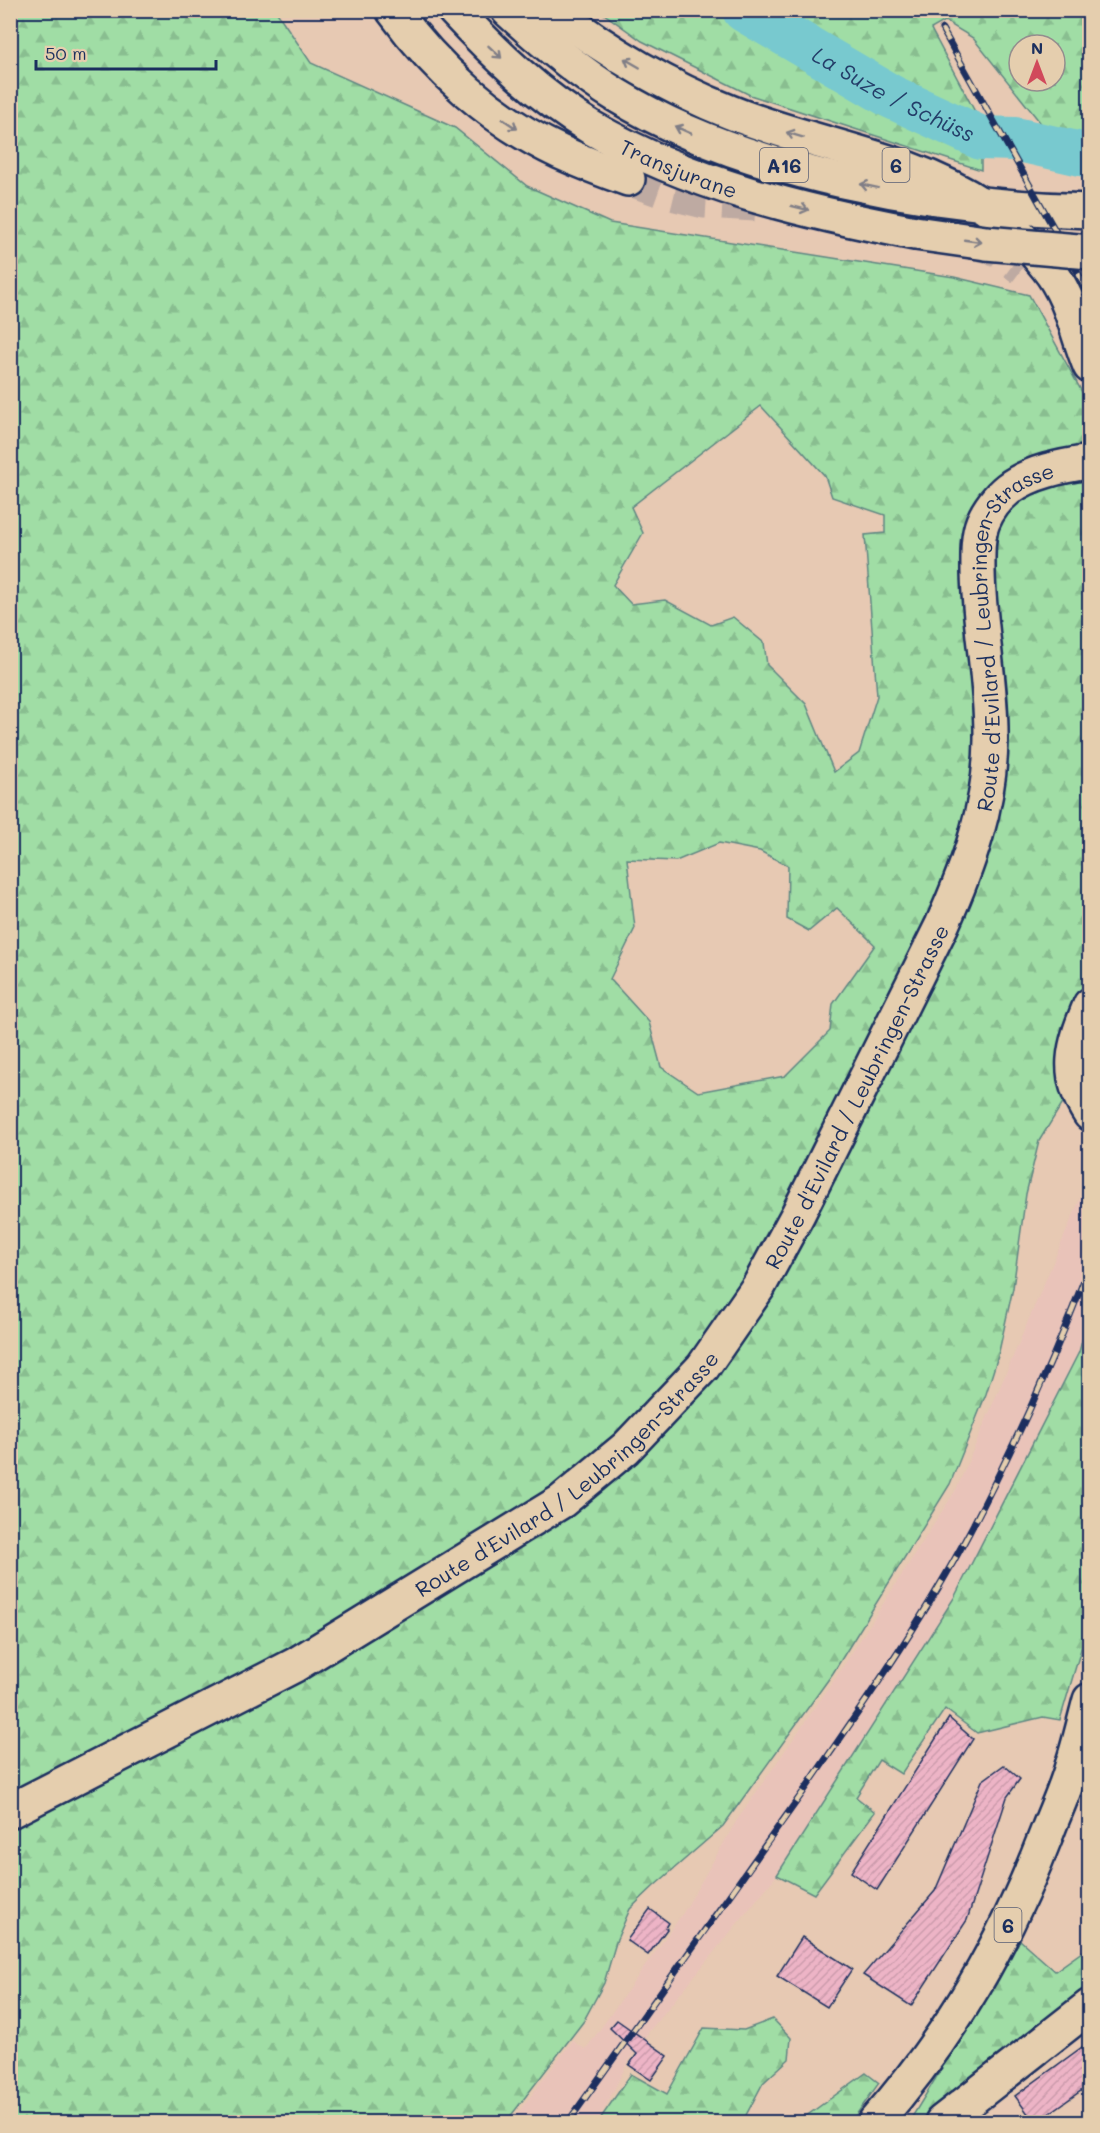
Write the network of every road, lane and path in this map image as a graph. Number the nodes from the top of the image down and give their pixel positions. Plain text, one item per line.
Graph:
1 (393, 10) edge
2 (454, 10) edge
3 (508, 10) edge
4 (554, 10) edge
5 (628, 179) tunnel mouth
6 (1089, 211) edge
7 (1089, 252) edge
8 (1022, 269) tunnel mouth
9 (1086, 358) edge
10 (1089, 462) edge
11 (1089, 1005) edge
12 (1089, 1114) edge
13 (1089, 1700) edge
14 (10, 1811) edge
15 (1089, 2006) edge
16 (875, 2122) edge
17 (942, 2122) edge

1 -> 5 main road
2 -> 7 main road, Transjurane / A16, bridge
6 -> 3 main road, Transjurane / A16
9 -> 4 main road, 6
8 - 9 main road, 6
10 - 14 main road, Route d'Evilard / Leubringen-Strasse
11 - 12 main road
13 - 16 main road, 6
15 - 17 main road

